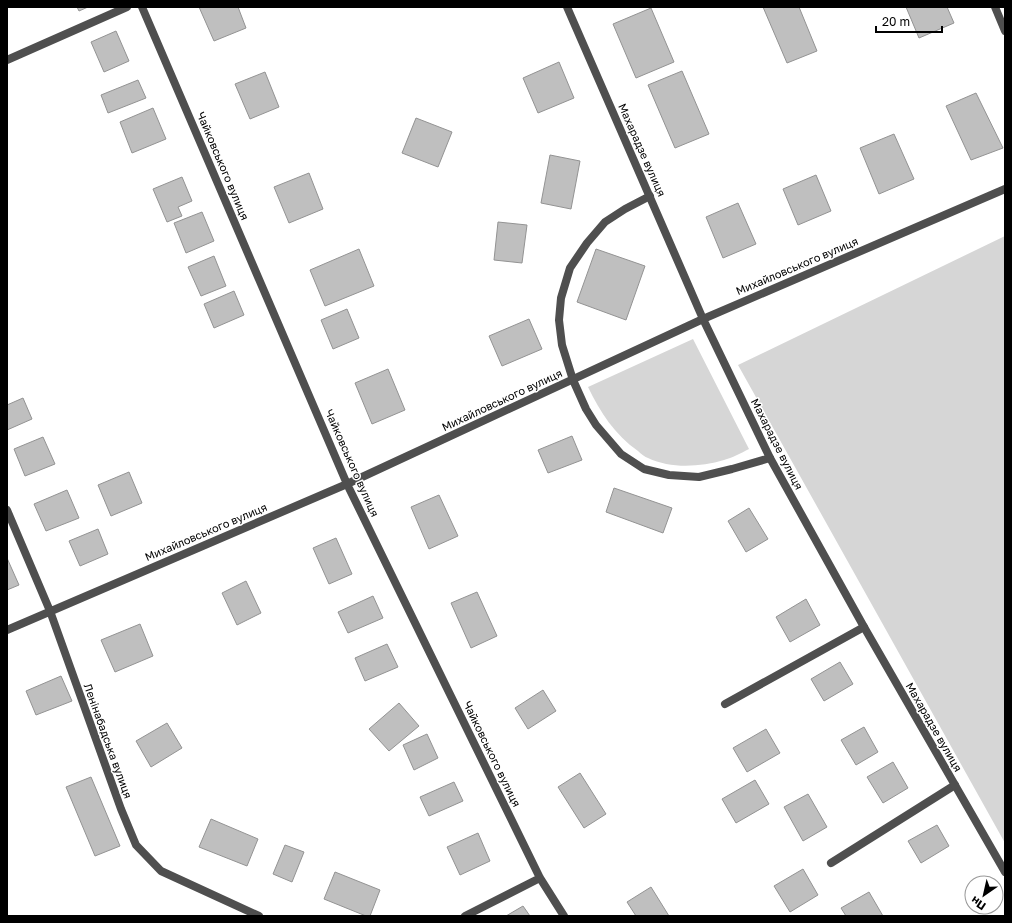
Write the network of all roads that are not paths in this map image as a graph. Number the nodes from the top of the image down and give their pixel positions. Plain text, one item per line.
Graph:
1 (127, 7) edge
2 (142, 7) edge
3 (567, 7) edge
4 (995, 7) edge
5 (1005, 31) edge
6 (7, 60) edge
7 (1005, 189) edge
8 (650, 196) junction
9 (703, 319) junction
10 (573, 380) junction
11 (770, 458) junction
12 (348, 484) junction
13 (7, 510) edge
14 (50, 611) junction
15 (864, 627) junction
16 (7, 630) edge
17 (725, 704) dead end
18 (955, 785) junction
19 (831, 863) dead end
20 (1005, 872) edge
21 (540, 878) junction
22 (259, 916) edge
23 (465, 916) edge
24 (564, 916) edge

1 - 6 street
2 - 12 street, Чайковського вулиця
3 - 8 street, Махарадзе вулиця
4 - 5 street
7 - 9 street, Михайловського вулиця
8 - 9 street, Махарадзе вулиця
8 - 10 street
9 - 10 street, Михайловського вулиця
9 - 11 street, Махарадзе вулиця
10 - 11 street
10 - 12 street, Михайловського вулиця
11 - 15 street, Махарадзе вулиця
12 - 14 street, Михайловського вулиця
12 - 21 street, Чайковського вулиця
13 - 14 street, Ленінабадська вулиця
14 - 16 street, Михайловського вулиця
14 - 22 street, Ленінабадська вулиця
15 - 17 street
15 - 18 street, Махарадзе вулиця
18 - 19 street
18 - 20 street, Махарадзе вулиця
21 - 23 street
21 - 24 street, Чайковського вулиця

